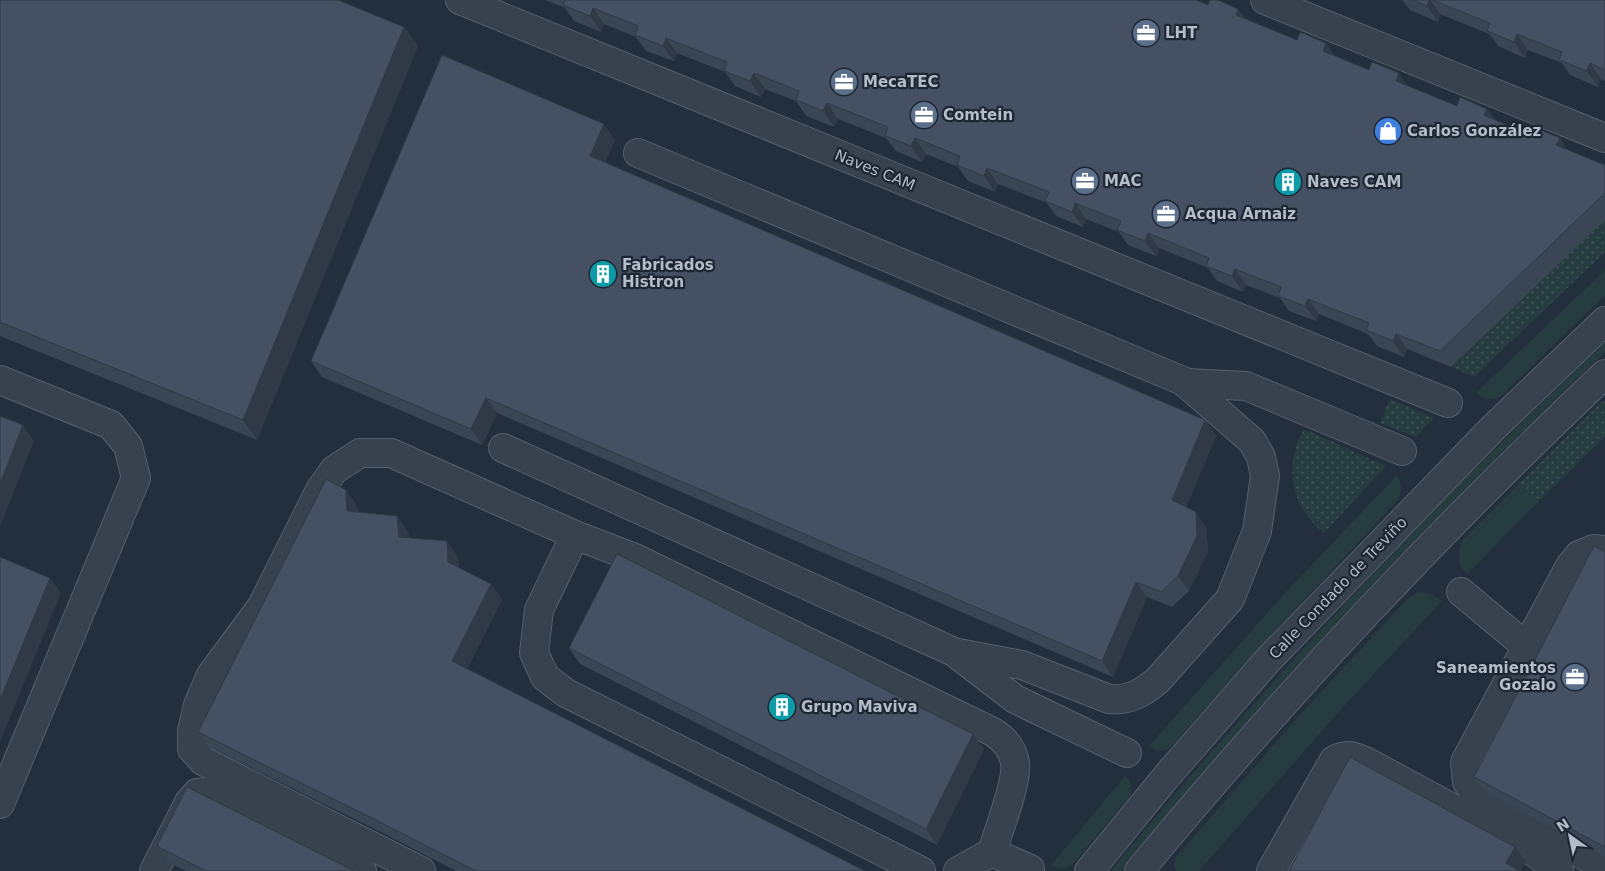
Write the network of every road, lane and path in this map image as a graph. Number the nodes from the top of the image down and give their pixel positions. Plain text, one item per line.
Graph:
1 (460, 0) edge
2 (1265, 0) edge
3 (500, 8) edge
4 (1605, 138) edge
5 (638, 153) dead end
6 (1605, 321) edge
7 (1605, 374) edge
8 (0, 380) edge
9 (1183, 381) junction
10 (1448, 403) dead end
11 (503, 448) dead end
12 (1402, 451) dead end
13 (574, 535) junction
14 (1605, 550) edge
15 (1461, 592) dead end
16 (1527, 647) junction
17 (954, 652) junction
18 (1127, 753) dead end
19 (0, 804) edge
20 (992, 852) junction
21 (1605, 866) edge
22 (1030, 869) dead end
23 (154, 871) edge
24 (362, 871) edge
25 (421, 871) edge
26 (921, 871) edge
27 (958, 871) edge
28 (1089, 871) edge
29 (1139, 871) edge
30 (1271, 871) edge
31 (1559, 871) edge

1 - 3 street, Naves CAM
2 - 4 street
3 - 10 street, Naves CAM
5 - 9 street
6 - 28 street, Calle Condado de Treviño
7 - 29 street
8 - 19 street
9 - 12 street
9 - 17 street
11 - 17 street
13 - 20 street
13 - 25 street
13 - 26 street
14 - 16 street
15 - 16 street
16 - 21 street
17 - 18 street
20 - 22 street
20 - 27 street
23 - 24 street
30 - 31 street

